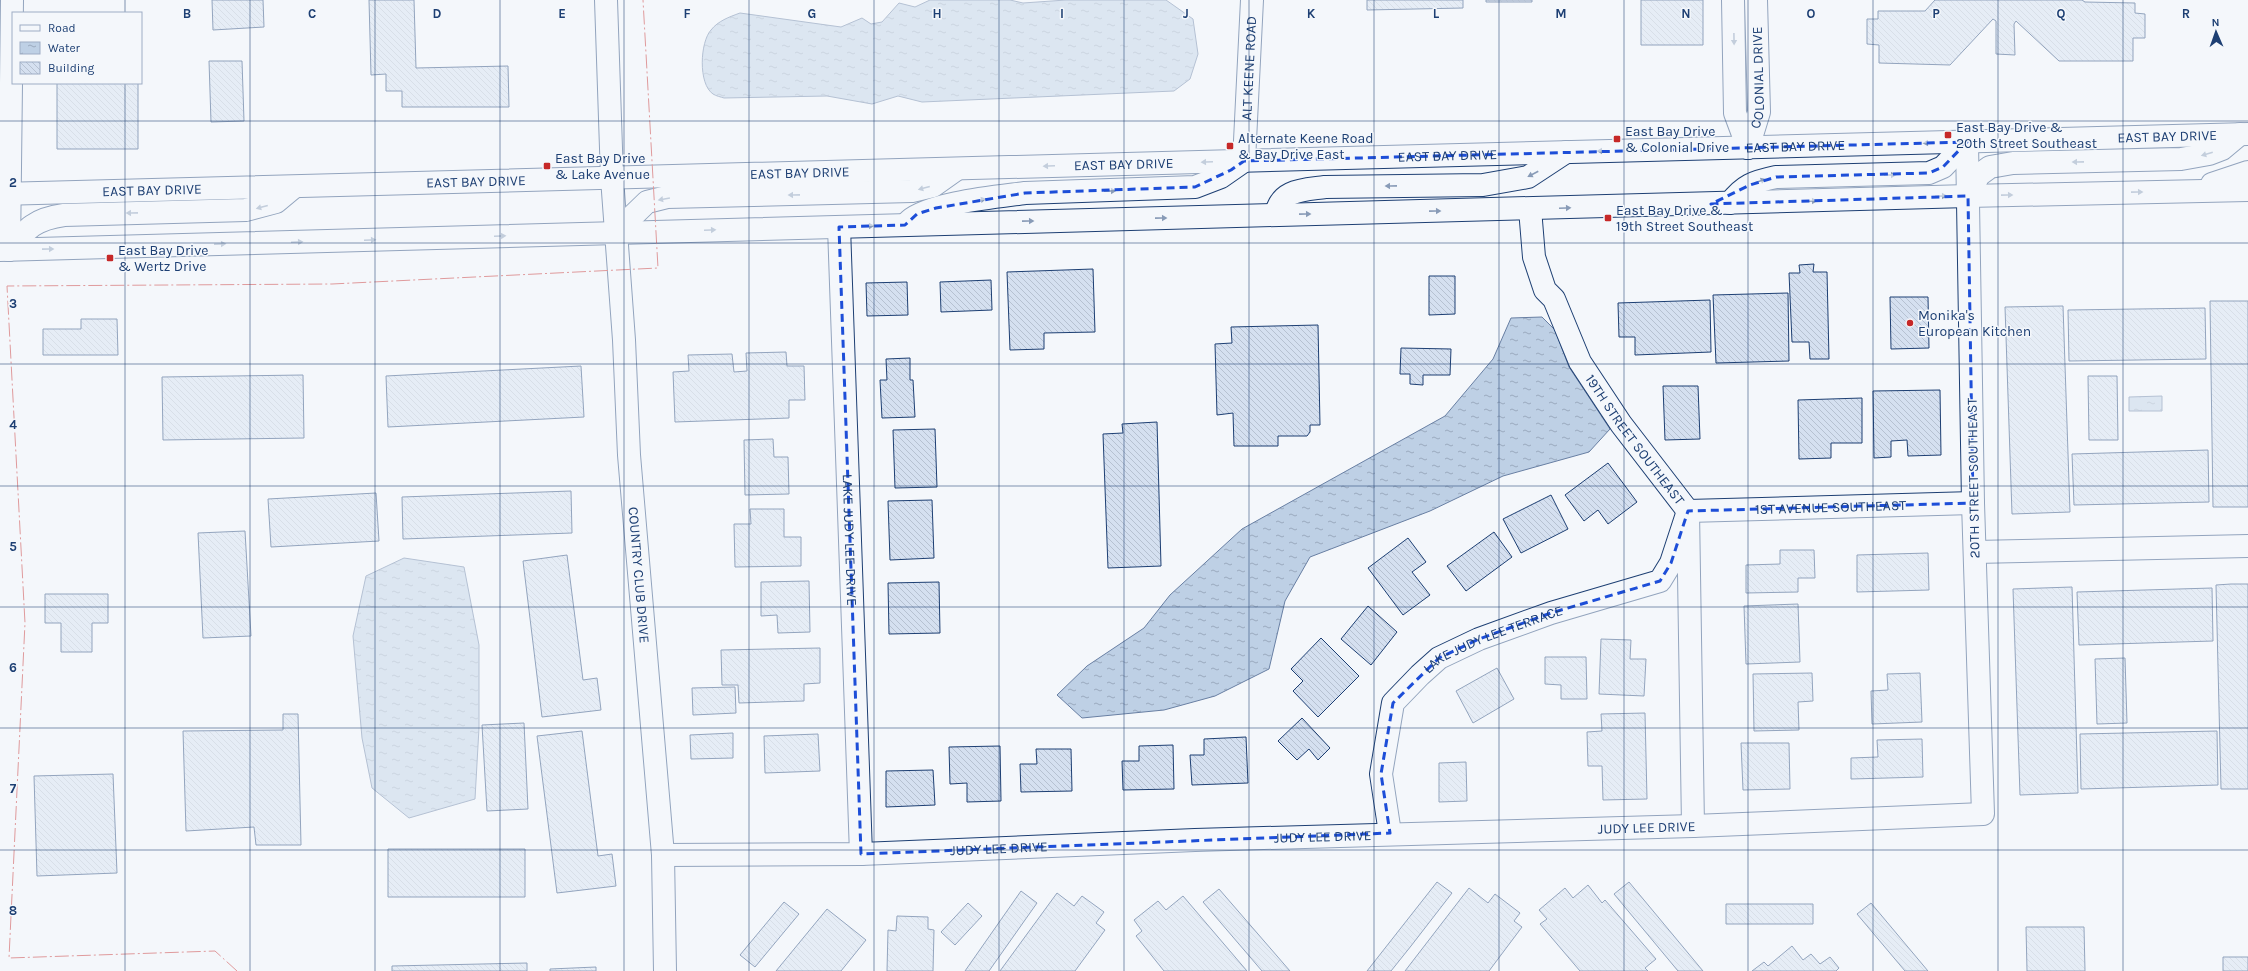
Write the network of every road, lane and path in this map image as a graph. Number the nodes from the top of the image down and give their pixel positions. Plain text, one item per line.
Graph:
1 (12, 0) edge
2 (606, 0) edge
3 (1252, 0) edge
4 (1733, 0) edge
5 (1756, 0) edge
6 (2244, 134) edge
7 (1967, 142) junction
8 (1748, 148) junction
9 (1566, 152) junction
10 (1244, 161) junction
11 (957, 169) junction
12 (2248, 172) edge
13 (612, 178) junction
14 (294, 187) junction
15 (2248, 190) edge
16 (2190, 191) junction
17 (1968, 196) junction
18 (3, 198) edge
19 (1730, 203) junction
20 (1530, 209) junction
21 (1276, 215) junction
22 (905, 225) junction
23 (839, 227) junction
24 (615, 233) junction
25 (4, 250) edge
26 (1973, 503) junction
27 (1688, 511) junction
28 (2248, 546) edge
29 (1975, 552) junction
30 (1983, 814) joint
31 (1693, 826) junction
32 (1390, 833) junction
33 (861, 854) junction
34 (663, 855) junction
35 (665, 971) edge

1 - 18 main road
2 - 13 main road, COUNTRY CLUB DRIVE
3 - 10 main road, ALT KEENE ROAD
4 -> 8 main road, COLONIAL DRIVE
5 - 8 main road, COLONIAL DRIVE
6 - 7 main road, EAST BAY DRIVE
6 -> 17 main road
7 -> 8 main road, EAST BAY DRIVE
7 - 17 main road, 20TH STREET SOUTHEAST
19 -> 7 main road
8 -> 9 main road, EAST BAY DRIVE
9 - 10 main road, EAST BAY DRIVE
9 -> 21 main road
10 -> 11 main road, EAST BAY DRIVE
22 -> 10 main road
11 - 13 main road, EAST BAY DRIVE
11 -> 24 main road
12 - 16 main road
13 - 14 main road, EAST BAY DRIVE
13 - 24 main road, COUNTRY CLUB DRIVE
14 - 18 main road, EAST BAY DRIVE
14 -> 25 main road
15 - 16 main road
17 -> 16 main road
19 -> 17 main road
17 - 26 main road, 20TH STREET SOUTHEAST
18 - 25 main road
20 -> 19 main road
21 -> 20 main road
20 - 27 main road, 19TH STREET SOUTHEAST
22 -> 21 main road
23 -> 22 main road
24 -> 23 main road
23 - 33 main road, LAKE JUDY LEE DRIVE
25 -> 24 main road
24 - 34 main road, COUNTRY CLUB DRIVE
26 - 27 main road, 1ST AVENUE SOUTHEAST
26 - 29 main road, 20TH STREET SOUTHEAST
27 - 31 main road, 19TH STREET SOUTHEAST
27 - 32 main road, LAKE JUDY LEE TERRACE
28 - 29 main road
29 - 30 main road, 20TH STREET SOUTHEAST
30 - 31 main road, JUDY LEE DRIVE
31 - 32 main road, JUDY LEE DRIVE
32 - 33 main road, JUDY LEE DRIVE
33 - 34 main road, JUDY LEE DRIVE
34 - 35 main road, COUNTRY CLUB DRIVE

